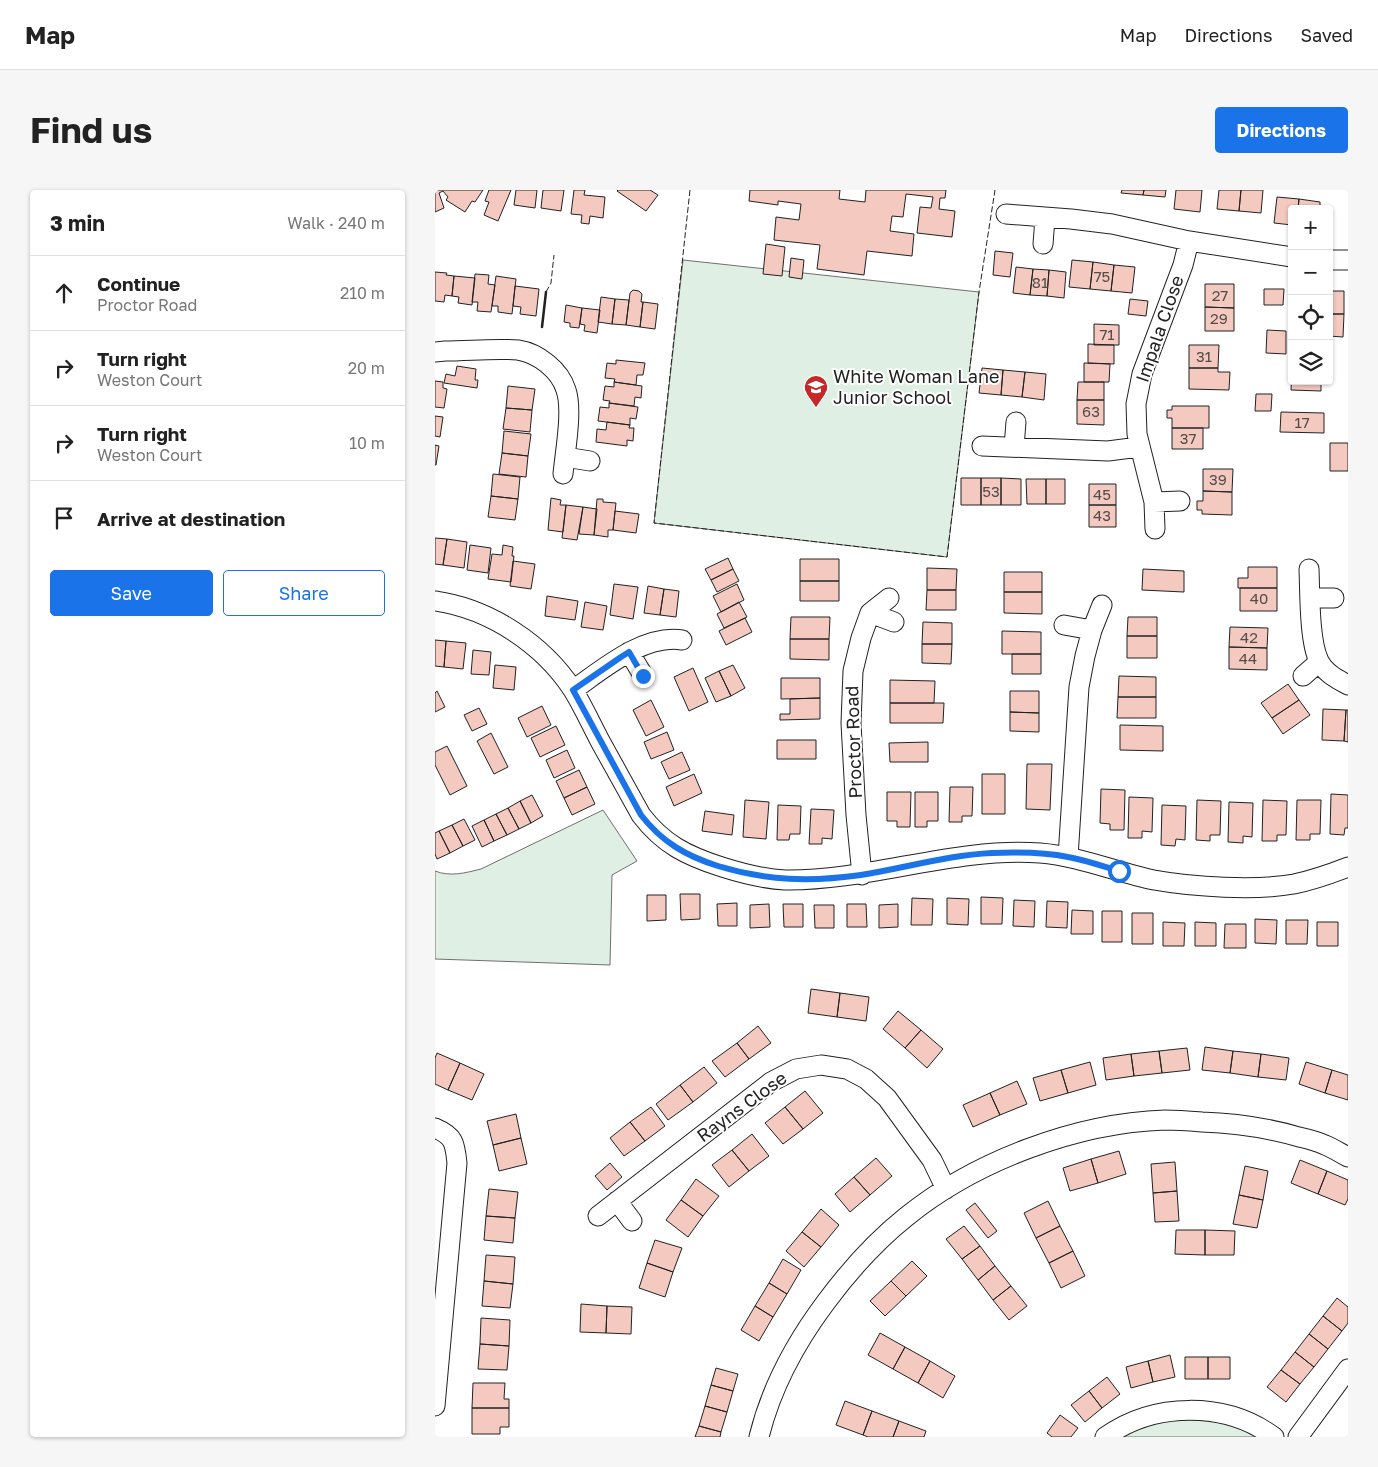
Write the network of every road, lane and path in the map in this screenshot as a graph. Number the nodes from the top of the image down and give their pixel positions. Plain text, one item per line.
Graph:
1 (1007, 214) dead end
2 (1045, 218) junction
3 (1189, 241) junction
4 (1043, 244) dead end
5 (1288, 256) edge
6 (1333, 260) edge
7 (1348, 260) edge
8 (435, 352) edge
9 (1016, 422) dead end
10 (982, 446) dead end
11 (1014, 447) junction
12 (1139, 447) junction
13 (590, 461) dead end
14 (1180, 501) dead end
15 (1154, 502) junction
16 (1155, 529) dead end
17 (1309, 569) dead end
18 (889, 598) dead end
19 (1310, 598) junction
20 (1334, 598) dead end
21 (435, 601) edge
22 (1101, 606) dead end
23 (870, 613) junction
24 (894, 622) dead end
25 (1064, 624) dead end
26 (1092, 630) junction
27 (681, 640) dead end
28 (629, 652) junction
29 (1319, 662) junction
30 (643, 676) dead end
31 (1303, 676) dead end
32 (1348, 685) edge
33 (573, 690) junction
34 (1068, 857) junction
35 (1348, 867) edge
36 (862, 874) junction
37 (435, 1128) edge
38 (1348, 1157) edge
39 (946, 1189) junction
40 (617, 1201) junction
41 (598, 1216) dead end
42 (632, 1221) dead end
43 (1348, 1369) edge
44 (435, 1406) edge
45 (759, 1437) edge
46 (1105, 1437) edge
47 (1274, 1437) edge
48 (1298, 1437) edge

1 - 2 street
2 - 3 street
2 - 4 street
3 - 5 street
3 - 12 street, Impala Close
6 - 7 street
8 - 13 street
9 - 11 street
10 - 11 street
11 - 12 street
12 - 15 street, Impala Close
14 - 15 street
15 - 16 street, Impala Close
17 - 19 street
18 - 23 street
19 - 20 street
19 - 29 street
21 - 33 street
22 - 26 street
23 - 24 street
23 - 36 street, Proctor Road
25 - 26 street
26 - 34 street
27 - 28 street
28 - 30 street
28 - 33 street
29 - 31 street
29 - 32 street
33 - 36 street
34 - 35 street
34 - 36 street
37 - 44 street
38 - 39 street
39 - 40 street, Rayns Close
39 - 45 street
40 - 41 street, Rayns Close
40 - 42 street
43 - 48 street
46 - 47 street

